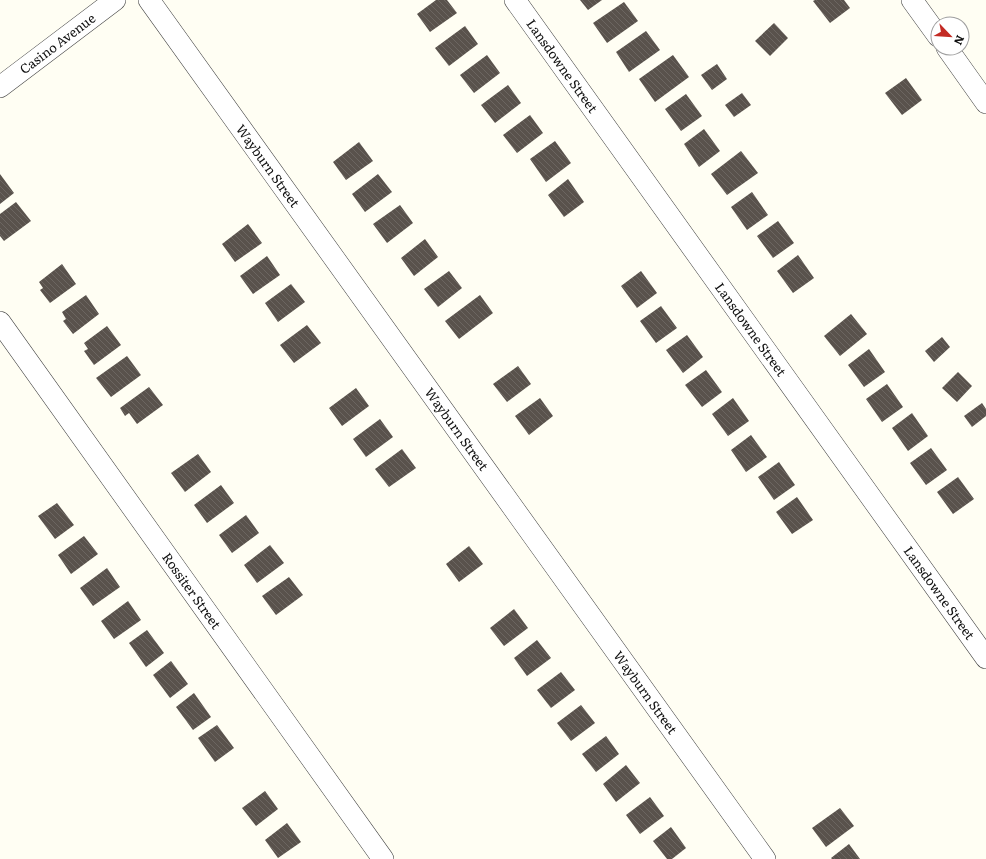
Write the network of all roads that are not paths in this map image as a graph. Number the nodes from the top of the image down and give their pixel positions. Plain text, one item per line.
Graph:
1 (115, 0) edge
2 (149, 0) edge
3 (515, 0) edge
4 (912, 0) edge
5 (930, 25) edge
6 (953, 56) edge
7 (0, 87) edge
8 (986, 103) edge
9 (0, 322) edge
10 (986, 658) edge
11 (383, 859) edge
12 (765, 859) edge

1 - 7 street, Casino Avenue
2 - 12 street, Wayburn Street
3 - 10 street, Lansdowne Street
4 - 5 street
6 - 8 street
9 - 11 street, Rossiter Street

